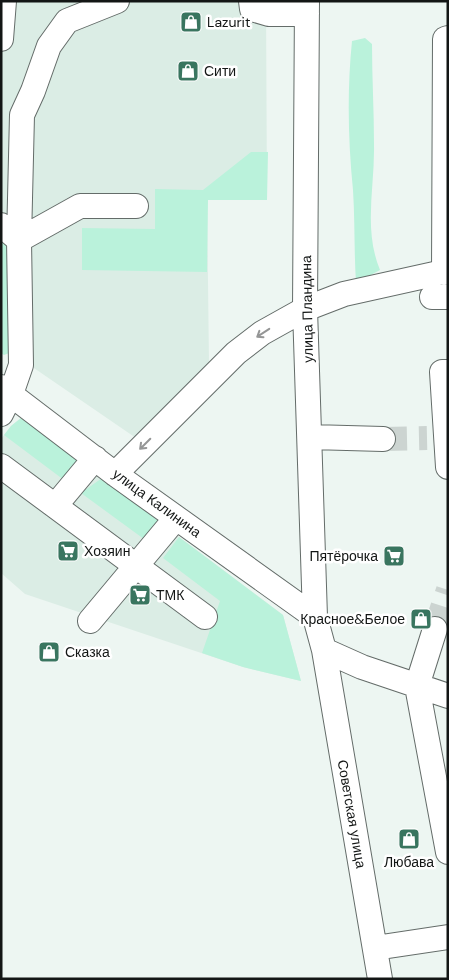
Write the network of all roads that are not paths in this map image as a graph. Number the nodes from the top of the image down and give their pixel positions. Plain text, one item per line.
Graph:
1 (4, 1) edge
2 (117, 1) edge
3 (250, 1) edge
4 (307, 8) edge
5 (448, 38) edge
6 (1, 39) edge
7 (136, 206) dead end
8 (1, 225) edge
9 (19, 240) junction
10 (446, 272) edge
11 (305, 309) junction
12 (448, 372) edge
13 (5, 398) edge
14 (310, 436) junction
15 (383, 439) tunnel mouth
16 (95, 458) junction
17 (1, 466) edge
18 (448, 467) edge
19 (115, 474) junction
20 (55, 506) junction
21 (176, 518) junction
22 (136, 566) junction
23 (205, 617) dead end
24 (315, 617) junction
25 (90, 621) dead end
26 (435, 630) tunnel mouth
27 (324, 650) junction
28 (417, 686) junction
29 (448, 696) edge
30 (448, 852) edge
31 (448, 937) edge
32 (375, 948) junction
33 (380, 979) edge

1 - 6 street
2 - 9 street
3 - 4 street
4 - 11 street, улица Пландина
5 - 10 street
7 - 9 street
8 - 9 street
9 - 13 street
10 - 11 street
11 - 14 street, улица Пландина
11 -> 19 street
12 - 18 street
13 - 16 street, улица Калинина
14 - 15 street
14 - 24 street, улица Пландина
16 - 19 street, улица Калинина
16 - 20 street
17 - 20 street
19 - 21 street, улица Калинина
20 - 22 street
21 - 22 street
21 - 24 street, улица Калинина
22 - 23 street
22 - 25 street
24 - 27 street, Советская улица
26 - 28 street
27 - 28 street
27 - 32 street, Советская улица
28 - 29 street
28 - 30 street
31 - 32 street
32 - 33 street, Советская улица

